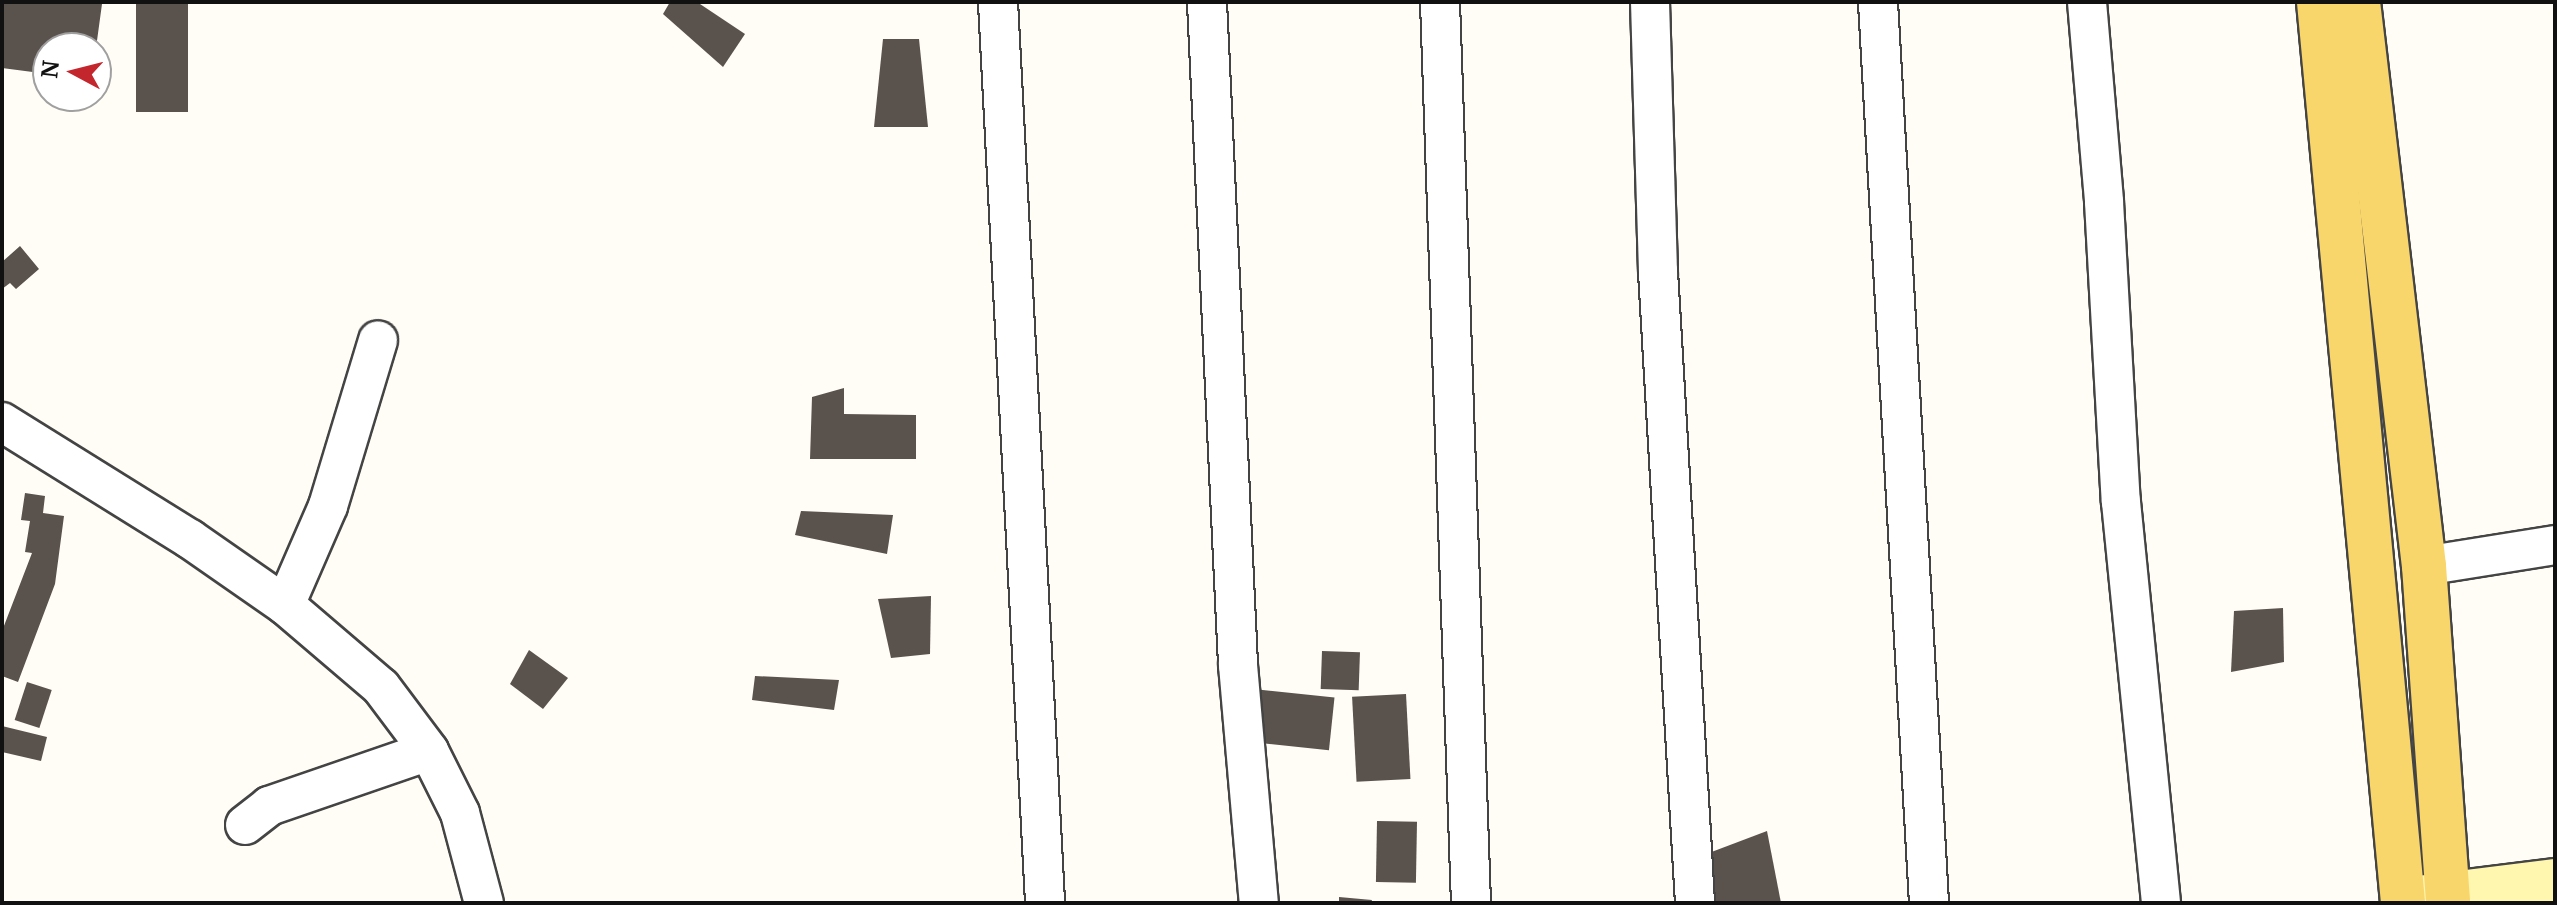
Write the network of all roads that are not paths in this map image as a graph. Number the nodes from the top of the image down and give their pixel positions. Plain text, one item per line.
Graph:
1 (998, 2) edge
2 (1207, 2) edge
3 (1440, 2) edge
4 (1650, 2) edge
5 (1878, 2) edge
6 (2087, 2) edge
7 (2319, 2) edge
8 (2358, 2) edge
9 (378, 340) dead end
10 (2, 422) edge
11 (2555, 545) edge
12 (2424, 566) junction
13 (285, 605) junction
14 (429, 751) junction
15 (245, 825) dead end
16 (2555, 881) edge
17 (2448, 898) edge
18 (2398, 902) edge
19 (484, 903) edge
20 (1045, 903) edge
21 (1259, 903) edge
22 (1471, 903) edge
23 (1695, 903) edge
24 (1929, 903) edge
25 (2161, 903) edge

1 - 20 street
2 - 21 street
3 - 22 street
4 - 23 street
5 - 24 street
6 - 25 street
7 - 18 main road
8 - 12 main road
9 - 13 street
10 - 13 street
11 - 12 street
12 - 17 main road
13 - 14 street
14 - 15 street
14 - 19 street
16 - 17 main road
17 - 18 main road

